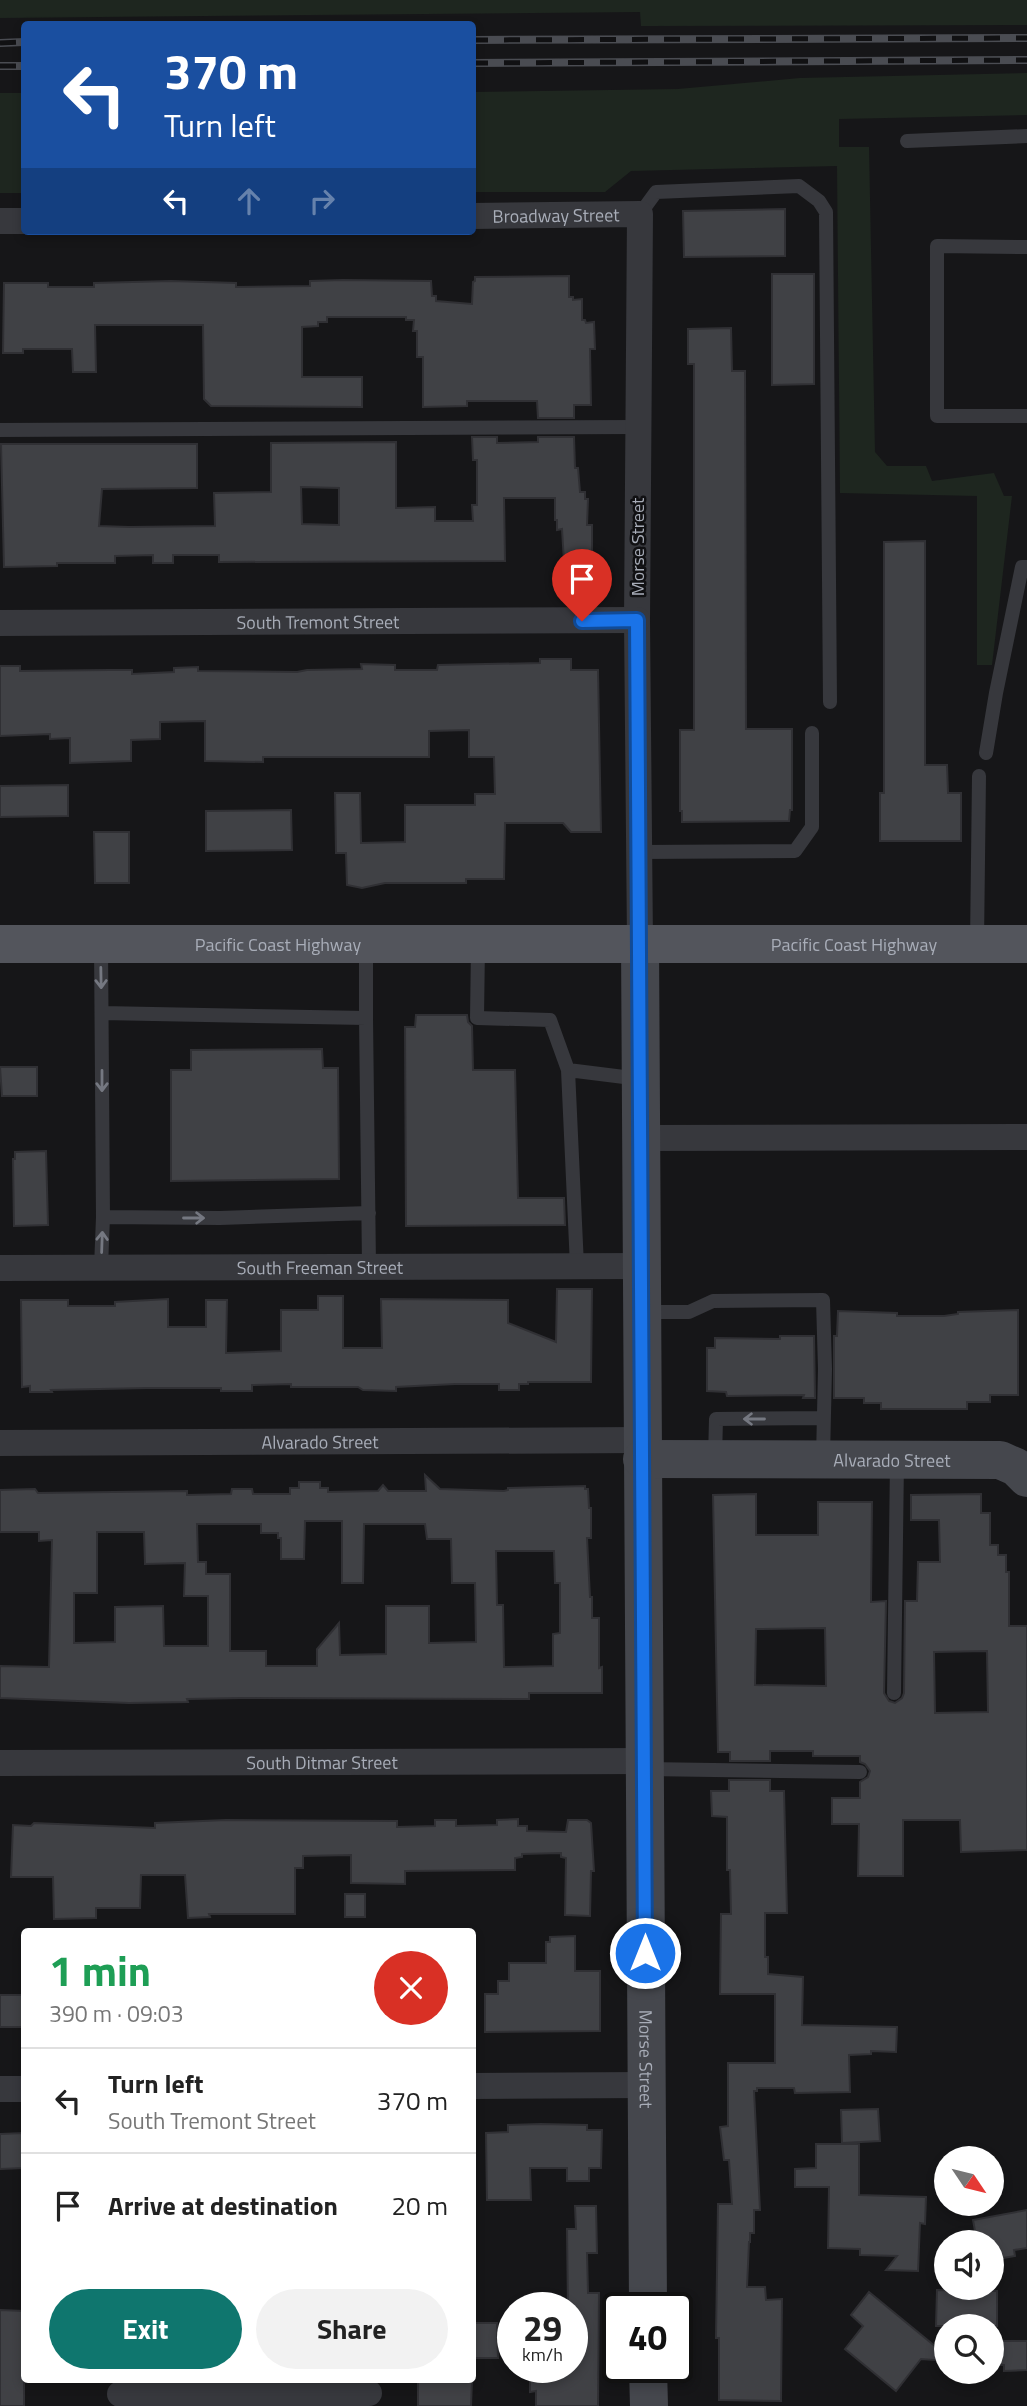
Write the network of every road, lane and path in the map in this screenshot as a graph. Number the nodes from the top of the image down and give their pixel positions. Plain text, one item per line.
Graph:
1 (1027, 136) edge
2 (907, 141) dead end
3 (640, 214) junction
4 (476, 216) edge
5 (0, 221) edge
6 (21, 221) edge
7 (1027, 247) edge
8 (1027, 416) edge
9 (637, 427) junction
10 (0, 430) edge
11 (1027, 567) edge
12 (637, 620) junction
13 (0, 623) edge
14 (830, 702) dead end
15 (812, 733) dead end
16 (986, 753) dead end
17 (979, 776) dead end
18 (640, 852) junction
19 (366, 943) junction
20 (640, 943) junction
21 (0, 944) edge
22 (101, 944) junction
23 (478, 944) junction
24 (977, 944) junction
25 (1027, 944) edge
26 (102, 1013) junction
27 (366, 1018) junction
28 (568, 1070) junction
29 (641, 1079) junction
30 (642, 1138) junction
31 (1027, 1138) edge
32 (369, 1213) junction
33 (103, 1217) junction
34 (369, 1266) junction
35 (577, 1266) junction
36 (642, 1266) junction
37 (101, 1267) junction
38 (0, 1268) edge
39 (642, 1312) junction
40 (823, 1418) junction
41 (0, 1443) edge
42 (642, 1449) junction
43 (715, 1459) junction
44 (822, 1460) junction
45 (897, 1460) junction
46 (1023, 1470) edge
47 (894, 1693) dead end
48 (0, 1763) edge
49 (645, 1765) junction
50 (860, 1772) dead end
51 (646, 2084) junction
52 (476, 2086) edge
53 (0, 2089) edge
54 (21, 2089) edge
55 (648, 2292) edge
56 (648, 2383) edge
57 (368, 2393) edge
58 (120, 2394) dead end
59 (649, 2406) edge

1 - 2 lane
3 - 4 street, Broadway Street
3 - 9 street, Morse Street
3 - 14 lane
5 - 6 street
7 - 8 lane
9 - 10 lane
9 - 12 street, Morse Street
11 - 16 lane
12 - 13 street, South Tremont Street
12 - 18 street, Morse Street
15 - 18 lane
17 - 24 lane
18 - 20 street, Morse Street
19 - 22 main road, Pacific Coast Highway
19 - 23 main road, Pacific Coast Highway
19 - 27 lane
20 - 23 main road, Pacific Coast Highway
20 - 24 main road, Pacific Coast Highway
20 - 29 street, Morse Street
21 - 22 main road, Pacific Coast Highway
22 -> 26 lane
23 - 28 lane
24 - 25 main road, Pacific Coast Highway
26 - 27 lane
26 -> 33 lane
27 - 32 lane
28 - 29 lane
28 - 35 lane
29 - 30 street, Morse Street
30 - 31 street
30 - 36 street, Morse Street
33 -> 32 lane
32 - 34 lane
37 -> 33 lane
34 - 35 street, South Freeman Street
34 - 37 street, South Freeman Street
35 - 36 street, South Freeman Street
36 - 39 street, Morse Street
37 - 38 street, South Freeman Street
39 - 40 lane
39 - 42 street, Morse Street
40 -> 43 lane
40 - 44 lane
41 - 42 street, Alvarado Street
42 - 43 street, Alvarado Street
42 - 49 street, Morse Street
43 - 44 street, Alvarado Street
44 - 45 street, Alvarado Street
45 - 46 street, Alvarado Street
45 - 47 lane
48 - 49 street, South Ditmar Street
49 - 50 lane
49 - 51 street, Morse Street
51 - 52 street
51 - 55 street, Morse Street
53 - 54 street
56 - 59 street
57 - 58 street

